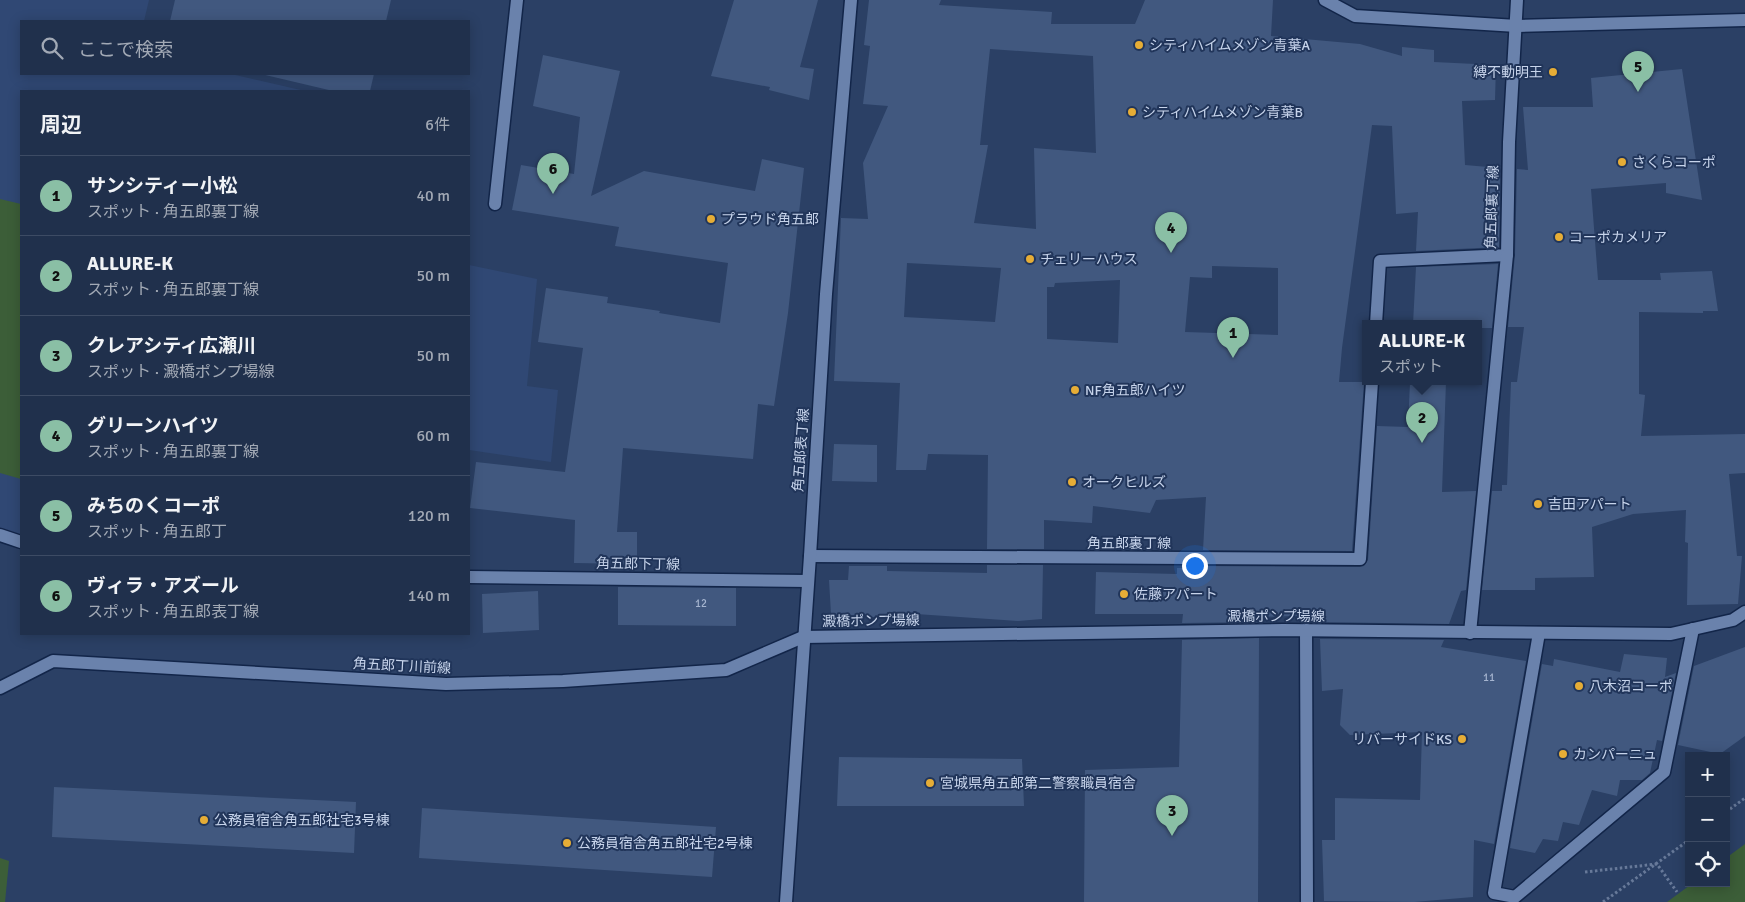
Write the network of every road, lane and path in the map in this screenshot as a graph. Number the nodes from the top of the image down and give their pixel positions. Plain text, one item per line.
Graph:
1 (517, 0) edge
2 (851, 0) edge
3 (1325, 0) edge
4 (1517, 0) edge
5 (1745, 20) edge
6 (1516, 26) junction
7 (495, 204) dead end
8 (1507, 255) junction
9 (1376, 320) edge
10 (1372, 385) edge
11 (0, 535) edge
12 (20, 542) edge
13 (810, 556) junction
14 (470, 577) edge
15 (808, 581) junction
16 (1745, 612) edge
17 (1693, 629) junction
18 (1306, 630) junction
19 (1470, 633) junction
20 (1539, 633) junction
21 (803, 637) junction
22 (0, 688) edge
23 (1745, 798) edge
24 (1730, 809) edge
25 (1686, 842) edge
26 (1657, 864) junction
27 (1539, 877) junction
28 (1677, 892) dead end
29 (786, 902) edge
30 (1307, 902) edge
31 (1603, 902) edge

1 - 7 street
2 - 13 street, 角五郎表丁線
3 - 6 street
4 - 6 street, 角五郎裏丁線
5 - 6 street
6 - 8 street, 角五郎裏丁線
8 - 9 street, 角五郎裏丁線
8 - 19 street
10 - 13 street, 角五郎裏丁線
11 - 12 street
13 - 15 street, 角五郎表丁線
14 - 15 street, 角五郎下丁線
15 - 21 street, 角五郎表丁線
16 - 17 street, 澱橋ポンプ場線
17 - 20 street, 澱橋ポンプ場線
17 - 27 street
18 - 19 street, 澱橋ポンプ場線
18 - 21 street, 澱橋ポンプ場線
18 - 30 street
19 - 20 street, 澱橋ポンプ場線
20 - 27 street
21 - 22 street, 角五郎丁川前線
21 - 29 street, 角五郎表丁線
23 - 24 path
25 - 26 path
26 - 27 path
26 - 28 path
26 - 31 path

